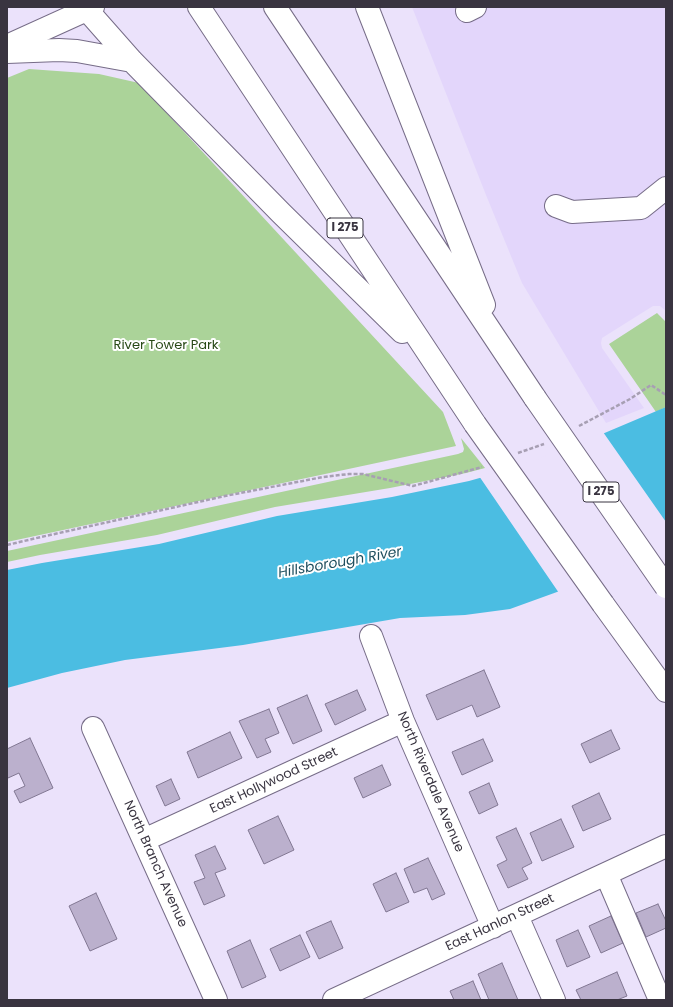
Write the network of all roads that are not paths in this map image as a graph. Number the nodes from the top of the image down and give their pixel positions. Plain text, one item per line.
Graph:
1 (199, 7) edge
2 (275, 7) edge
3 (367, 7) edge
4 (90, 8) edge
5 (7, 46) edge
6 (7, 52) edge
7 (132, 61) junction
8 (666, 188) edge
9 (556, 206) dead end
10 (500, 346) junction
11 (433, 361) junction
12 (666, 587) edge
13 (371, 636) dead end
14 (666, 691) edge
15 (403, 721) junction
16 (93, 728) dead end
17 (144, 840) junction
18 (666, 846) edge
19 (606, 874) junction
20 (517, 916) junction
21 (493, 927) junction
22 (216, 1000) edge
23 (334, 1000) edge
24 (554, 1000) edge
25 (660, 1000) edge

1 - 11 main road, I 275
2 - 10 main road, I 275
3 - 10 main road
4 - 5 main road
4 - 7 main road
6 - 7 main road
7 - 11 main road
8 - 9 main road
10 - 12 main road, I 275, bridge
11 - 14 main road, I 275, bridge
13 - 15 main road, North Riverdale Avenue
15 - 17 main road, East Hollywood Street
15 - 21 main road, North Riverdale Avenue
16 - 17 main road, North Branch Avenue
17 - 22 main road, North Branch Avenue
18 - 19 main road, East Hanlon Street
19 - 20 main road, East Hanlon Street
19 - 25 main road
20 - 21 main road, East Hanlon Street
20 - 24 main road
21 - 23 main road, East Hanlon Street

